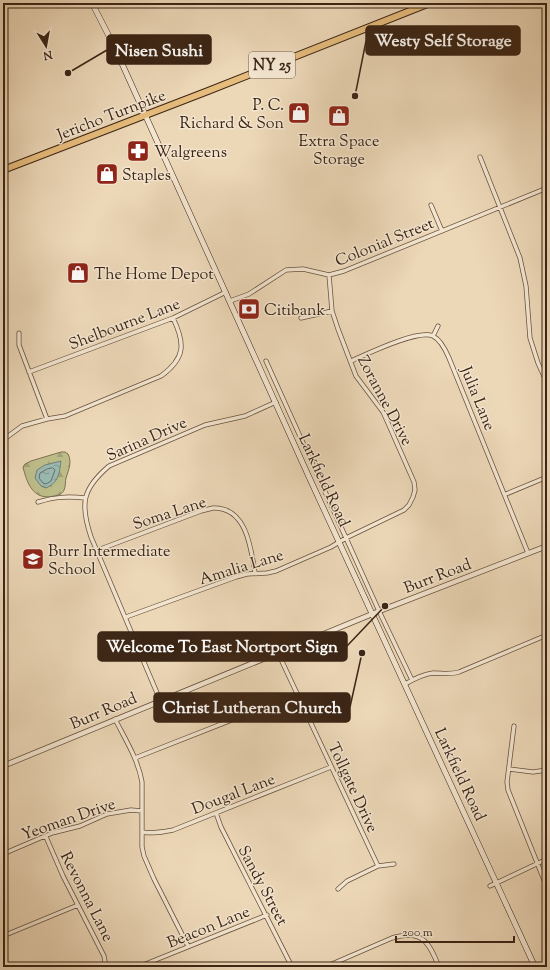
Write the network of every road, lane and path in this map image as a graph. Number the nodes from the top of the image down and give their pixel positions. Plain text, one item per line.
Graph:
1 (92, 3) edge
2 (430, 3) edge
3 (145, 115) junction
4 (480, 157) dead end
5 (3, 170) edge
6 (547, 188) edge
7 (431, 205) dead end
8 (500, 207) junction
9 (442, 231) junction
10 (329, 275) junction
11 (226, 292) junction
12 (230, 302) junction
13 (332, 311) junction
14 (173, 318) junction
15 (301, 318) dead end
16 (438, 326) dead end
17 (19, 333) dead end
18 (433, 336) junction
19 (266, 361) dead end
20 (351, 361) junction
21 (29, 372) junction
22 (547, 383) edge
23 (276, 402) junction
24 (47, 418) junction
25 (3, 440) edge
26 (547, 477) edge
27 (506, 494) junction
28 (85, 498) junction
29 (38, 502) dead end
30 (346, 538) junction
31 (339, 542) junction
32 (547, 546) edge
33 (98, 550) junction
34 (528, 553) junction
35 (255, 573) junction
36 (379, 611) junction
37 (373, 614) junction
38 (126, 617) junction
39 (547, 635) edge
40 (278, 653) junction
41 (412, 680) junction
42 (405, 684) junction
43 (298, 694) junction
44 (160, 700) junction
45 (115, 719) junction
46 (514, 726) dead end
47 (135, 758) junction
48 (3, 766) edge
49 (331, 767) junction
50 (509, 769) junction
51 (547, 770) edge
52 (142, 811) junction
53 (216, 813) junction
54 (142, 832) junction
55 (46, 837) junction
56 (3, 854) edge
57 (547, 859) edge
58 (538, 863) junction
59 (394, 864) dead end
60 (378, 866) junction
61 (496, 883) junction
62 (546, 885) dead end
63 (490, 886) dead end
64 (338, 889) dead end
65 (78, 905) junction
66 (266, 915) junction
67 (3, 936) edge
68 (188, 946) junction
69 (106, 967) edge
70 (136, 967) edge
71 (292, 967) edge
72 (326, 967) edge
73 (439, 967) edge
74 (535, 967) edge

1 - 3 main road, Larkfield Road
2 - 3 main road, Jericho Turnpike / NY 25
3 - 5 main road, Jericho Turnpike / NY 25
3 - 11 main road, Larkfield Road
4 - 8 street
6 - 8 street, Colonial Street
7 - 9 street
8 - 9 street, Colonial Street
8 - 22 street
9 - 10 street, Colonial Street
10 - 12 street, Colonial Street
10 - 13 street, Zoranne Drive
11 - 12 main road, Larkfield Road
11 - 14 street, Shelbourne Lane
12 - 23 main road, Larkfield Road
13 - 15 street
13 - 20 street, Zoranne Drive
14 - 21 street, Shelbourne Lane
14 - 24 street
16 - 18 street
17 - 21 street
18 - 20 street
18 - 27 street, Julia Lane
19 - 30 street, Larkfield Road
20 - 30 street, Zoranne Drive
21 - 24 street
23 - 28 street, Sarina Drive
23 - 31 main road, Larkfield Road
24 - 25 street
26 - 27 street
27 - 34 street, Julia Lane
28 - 29 street
28 - 33 street, Sarina Drive
30 - 31 street, Zoranne Drive
30 - 36 street, Larkfield Road
31 - 35 street, Amalia Lane
31 - 37 main road, Larkfield Road
32 - 34 street, Burr Road
33 - 35 street, Soma Lane
33 - 38 street, Sarina Drive
34 - 36 street, Burr Road
35 - 38 street, Amalia Lane
36 - 37 street, Burr Road
36 - 41 street, Larkfield Road
37 - 40 street, Burr Road
37 - 42 main road, Larkfield Road
38 - 44 street, Sarina Drive
39 - 41 street
40 - 43 street, Tollgate Drive
40 - 44 street, Burr Road
41 - 42 street
42 - 61 main road, Larkfield Road
43 - 47 street
43 - 49 street, Tollgate Drive
44 - 45 street, Burr Road
45 - 47 street
45 - 48 street, Burr Road
46 - 50 street
47 - 52 street
49 - 53 street, Dougal Lane
49 - 60 street, Tollgate Drive
50 - 51 street
50 - 58 street
52 - 54 street
52 - 55 street, Yeoman Drive
53 - 54 street, Dougal Lane
53 - 66 street, Sandy Street
54 - 68 street
55 - 56 street, Yeoman Drive
55 - 65 street, Revonna Lane
57 - 58 street
58 - 61 street
58 - 62 street
59 - 60 street
60 - 64 street
61 - 63 street
61 - 74 main road, Larkfield Road
65 - 67 street
65 - 69 street, Revonna Lane
66 - 68 street, Beacon Lane
66 - 71 street, Sandy Street
68 - 70 street, Beacon Lane
72 - 73 street

